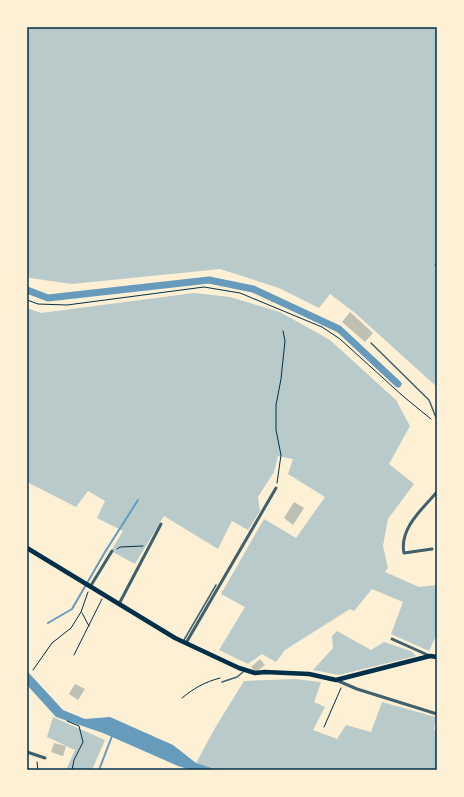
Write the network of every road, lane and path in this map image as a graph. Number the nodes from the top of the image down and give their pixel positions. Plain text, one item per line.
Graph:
1 (27, 300) edge
2 (283, 331) dead end
3 (372, 343) dead end
4 (432, 419) dead end
5 (437, 420) edge
6 (276, 488) joint
7 (437, 492) edge
8 (161, 524) dead end
9 (150, 545) junction
10 (27, 548) edge
11 (432, 549) dead end
12 (112, 551) joint
13 (216, 585) dead end
14 (90, 587) junction
15 (104, 595) junction
16 (119, 604) junction
17 (81, 612) junction
18 (89, 626) junction
19 (392, 640) dead end
20 (185, 643) junction
21 (74, 655) dead end
22 (430, 656) junction
23 (437, 657) edge
24 (33, 670) dead end
25 (245, 670) junction
26 (226, 677) dead end
27 (336, 680) junction
28 (222, 682) dead end
29 (343, 684) junction
30 (182, 698) dead end
31 (437, 714) edge
32 (67, 720) dead end
33 (324, 727) dead end
34 (27, 752) edge
35 (37, 755) junction
36 (45, 758) dead end
37 (38, 770) edge
38 (72, 770) edge

1 - 4 path
2 - 6 path
3 - 5 lane
6 - 20 street
7 - 11 street
8 - 9 street
9 - 12 path
9 - 16 street
10 - 14 main road
12 - 14 street
13 - 20 lane
14 - 15 main road
14 - 17 path
15 - 16 main road
15 - 18 path
16 - 20 main road
17 - 18 path
17 - 24 path
18 - 21 path
19 - 22 street
20 - 25 main road
22 - 23 main road
22 - 27 main road
25 - 27 main road
25 - 28 lane
26 - 30 path
27 - 29 street
29 - 31 street
29 - 33 path
32 - 38 path
34 - 35 street
35 - 36 street
35 - 37 path

